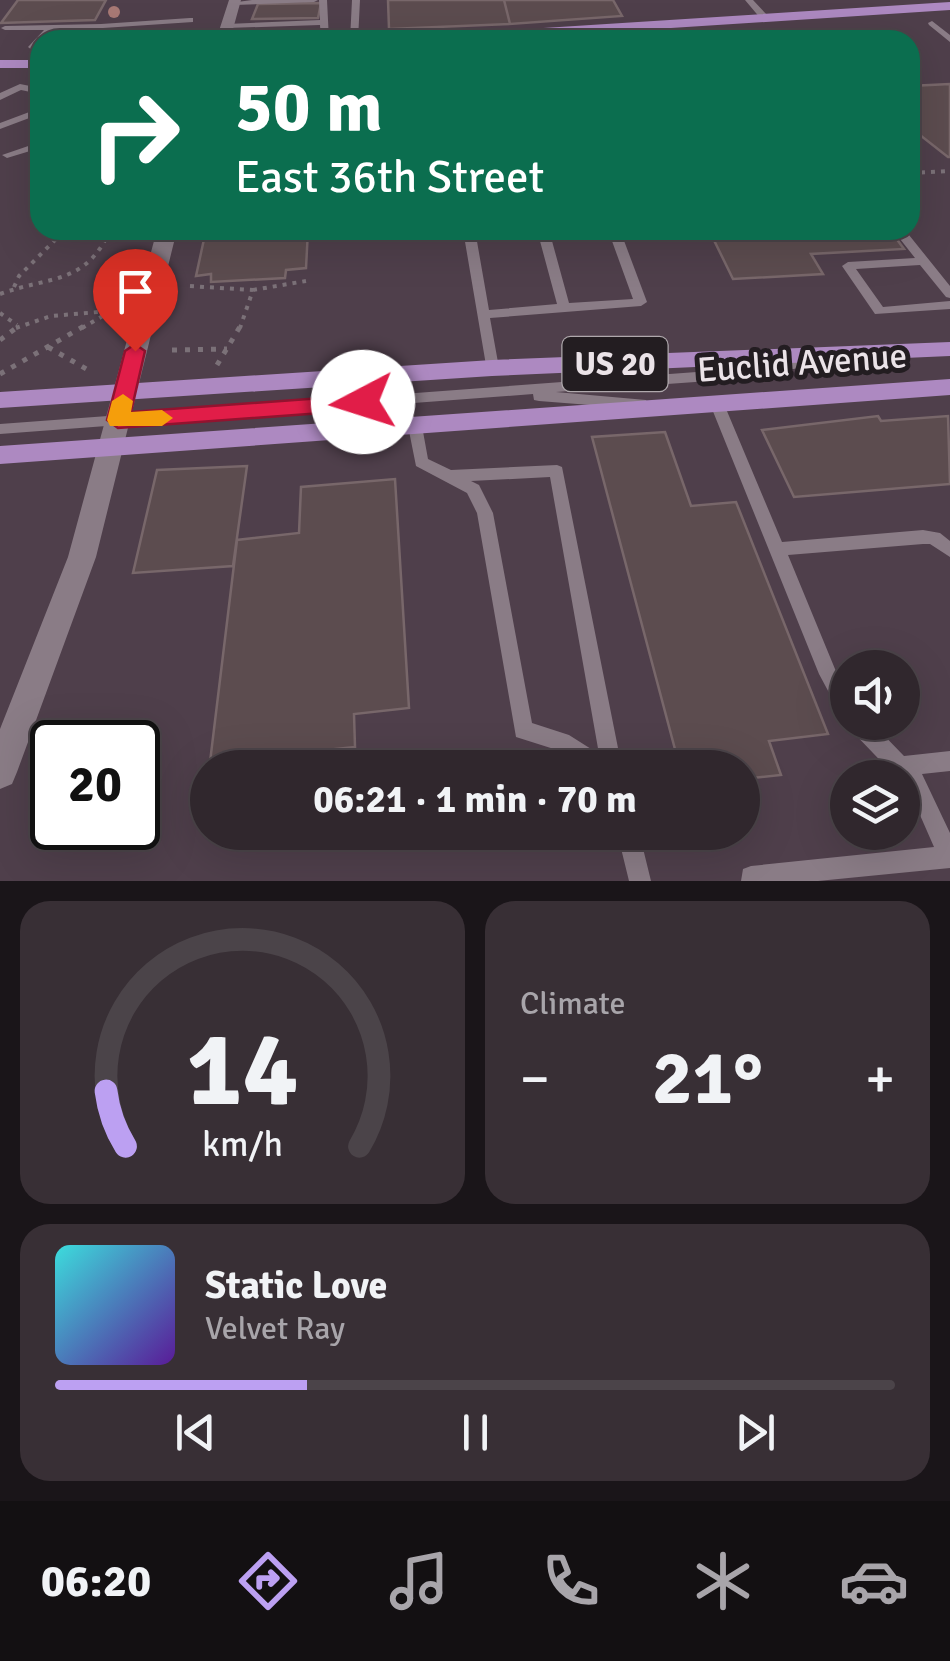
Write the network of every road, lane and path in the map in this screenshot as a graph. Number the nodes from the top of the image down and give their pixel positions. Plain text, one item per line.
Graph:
1 (314, 0) edge
2 (324, 0) edge
3 (356, 0) edge
4 (749, 0) edge
5 (235, 2) edge
6 (904, 4) edge
7 (950, 6) edge
8 (764, 18) junction
9 (190, 20) dead end
10 (324, 22) junction
11 (950, 22) edge
12 (932, 23) junction
13 (101, 26) junction
14 (50, 27) junction
15 (5, 28) dead end
16 (47, 30) edge
17 (98, 30) edge
18 (226, 30) edge
19 (252, 30) edge
20 (325, 30) edge
21 (354, 30) edge
22 (576, 30) edge
23 (832, 30) edge
24 (950, 39) edge
25 (0, 64) edge
26 (30, 64) edge
27 (30, 88) edge
28 (0, 97) edge
29 (30, 114) edge
30 (0, 126) edge
31 (30, 148) edge
32 (7, 155) dead end
33 (950, 171) edge
34 (920, 173) edge
35 (55, 240) edge
36 (106, 240) edge
37 (164, 240) edge
38 (470, 240) edge
39 (546, 240) edge
40 (618, 240) edge
41 (907, 240) edge
42 (923, 261) junction
43 (306, 281) dead end
44 (190, 286) dead end
45 (14, 287) junction
46 (253, 290) junction
47 (0, 294) edge
48 (950, 294) edge
49 (950, 305) edge
50 (564, 308) junction
51 (0, 313) edge
52 (484, 314) junction
53 (17, 325) junction
54 (0, 340) edge
55 (48, 347) junction
56 (226, 349) junction
57 (950, 349) edge
58 (172, 350) dead end
59 (850, 356) junction
60 (492, 368) junction
61 (97, 373) dead end
62 (216, 373) dead end
63 (0, 374) edge
64 (950, 387) edge
65 (125, 390) junction
66 (470, 396) junction
67 (0, 400) edge
68 (717, 404) junction
69 (674, 408) junction
70 (118, 420) junction
71 (415, 426) junction
72 (0, 428) edge
73 (112, 448) junction
74 (0, 455) edge
75 (448, 476) junction
76 (777, 549) junction
77 (950, 550) edge
78 (830, 677) edge
79 (10, 720) edge
80 (875, 740) edge
81 (575, 750) edge
82 (609, 750) edge
83 (896, 760) edge
84 (950, 761) edge
85 (920, 764) edge
86 (0, 772) edge
87 (920, 792) edge
88 (632, 850) edge
89 (950, 856) edge
90 (640, 881) edge
91 (752, 881) edge

1 - 5 lane
2 - 10 lane
3 - 21 lane
4 - 8 lane
5 - 18 street
6 - 7 main road
6 - 8 main road
8 - 22 main road
9 - 13 lane
10 - 19 lane
10 - 20 lane
11 - 12 main road
12 - 23 main road
12 - 24 lane
13 - 14 lane
13 - 17 lane
14 - 15 lane
14 - 16 lane
25 - 26 main road
27 - 28 lane
29 - 30 lane
31 - 32 lane
33 - 34 path
35 - 45 path
36 - 45 path
37 - 65 street
38 - 52 lane
39 - 50 lane
40 - 50 lane
41 - 42 lane
42 - 48 lane
42 - 49 lane
43 - 46 path
44 - 46 path
45 - 47 path
46 - 56 path
50 - 52 lane
51 - 53 path
52 - 60 lane
53 - 54 path
53 - 55 path
55 - 61 path
55 - 63 path
56 - 58 path
56 - 62 path
57 - 59 main road, Euclid Avenue / US 20
59 - 60 main road, Euclid Avenue / US 20
59 - 66 lane
60 - 65 main road, Euclid Avenue / US 20
64 - 68 main road, Euclid Avenue / US 20
65 - 67 main road, Euclid Avenue / US 20
65 - 70 street
66 - 69 lane
66 - 70 lane
68 - 69 main road, Euclid Avenue / US 20
68 - 76 lane
69 - 71 main road, Euclid Avenue / US 20
70 - 72 lane
70 - 73 street
71 - 73 main road, Euclid Avenue / US 20
71 - 75 lane
73 - 74 main road, Euclid Avenue / US 20
73 - 79 street
75 - 81 lane
75 - 82 lane
76 - 77 lane
76 - 78 lane
79 - 86 street
80 - 83 lane
84 - 85 lane
87 - 89 lane
88 - 90 lane
89 - 91 lane

